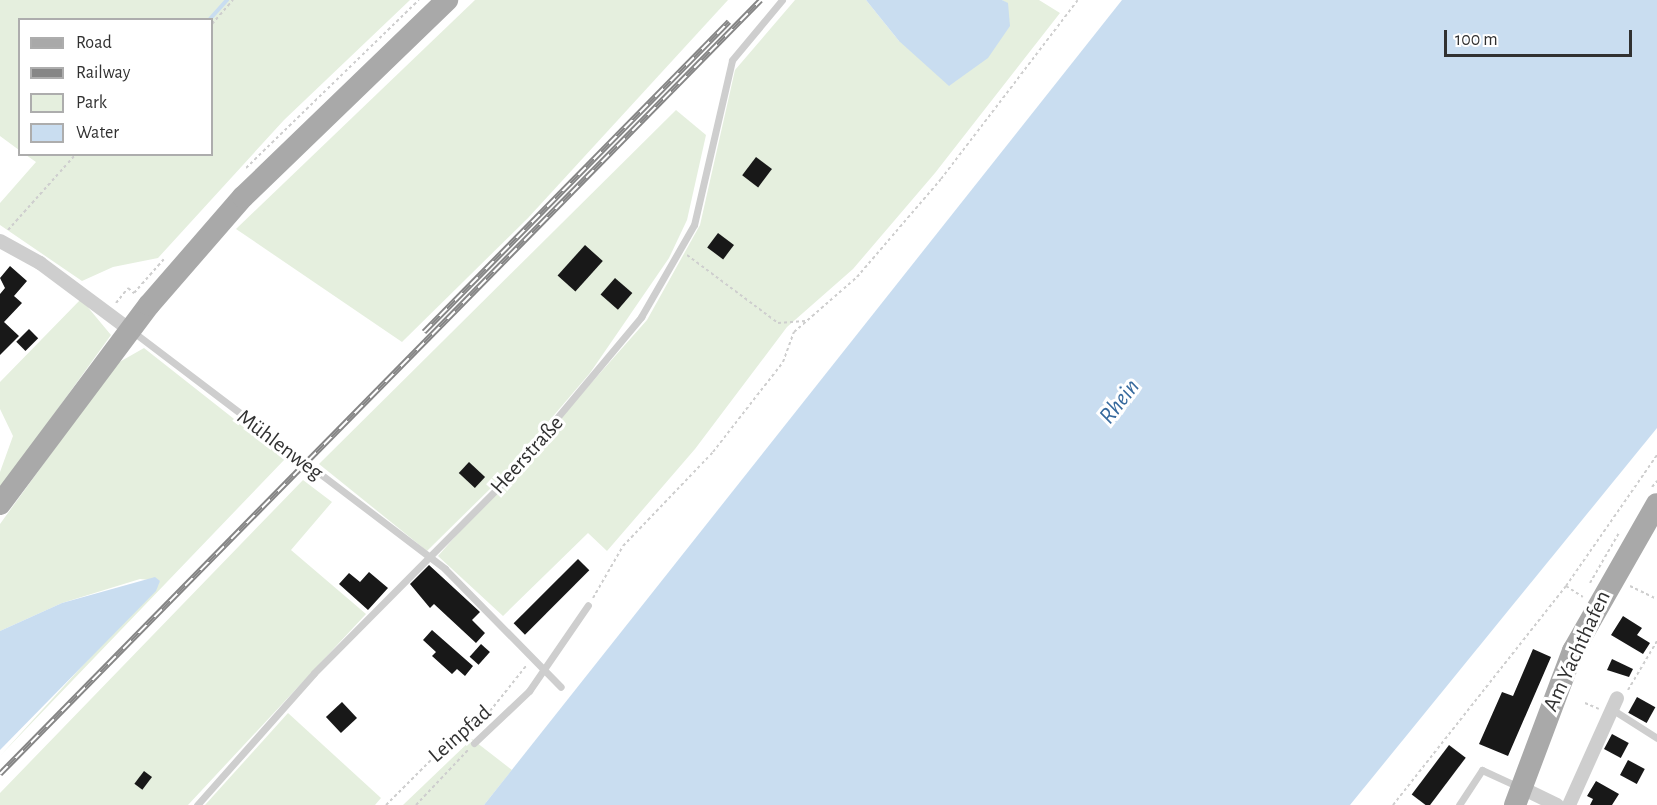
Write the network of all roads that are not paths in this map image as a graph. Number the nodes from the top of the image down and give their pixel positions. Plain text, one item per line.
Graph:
1 (447, 0) edge
2 (782, 0) edge
3 (0, 240) edge
4 (130, 330) junction
5 (0, 504) edge
6 (1657, 504) edge
7 (429, 557) junction
8 (588, 605) road end
9 (542, 671) junction
10 (561, 687) dead end
11 (1612, 706) joint
12 (1657, 738) edge
13 (474, 743) road end
14 (1518, 796) edge
15 (196, 805) edge
16 (1459, 805) edge
17 (1557, 805) edge
18 (1569, 805) edge

1 - 4 main road
2 - 7 lane, Heerstraße
3 - 4 street, Mühlenweg
4 - 5 main road
4 - 7 lane, Mühlenweg
6 - 14 main road, Am Yachthafen
7 - 9 lane, Mühlenweg
7 - 15 lane, Heerstraße
8 - 9 lane
9 - 10 lane, Mühlenweg
9 - 13 lane
11 - 12 lane
11 - 18 street
14 - 16 lane
14 - 17 street

